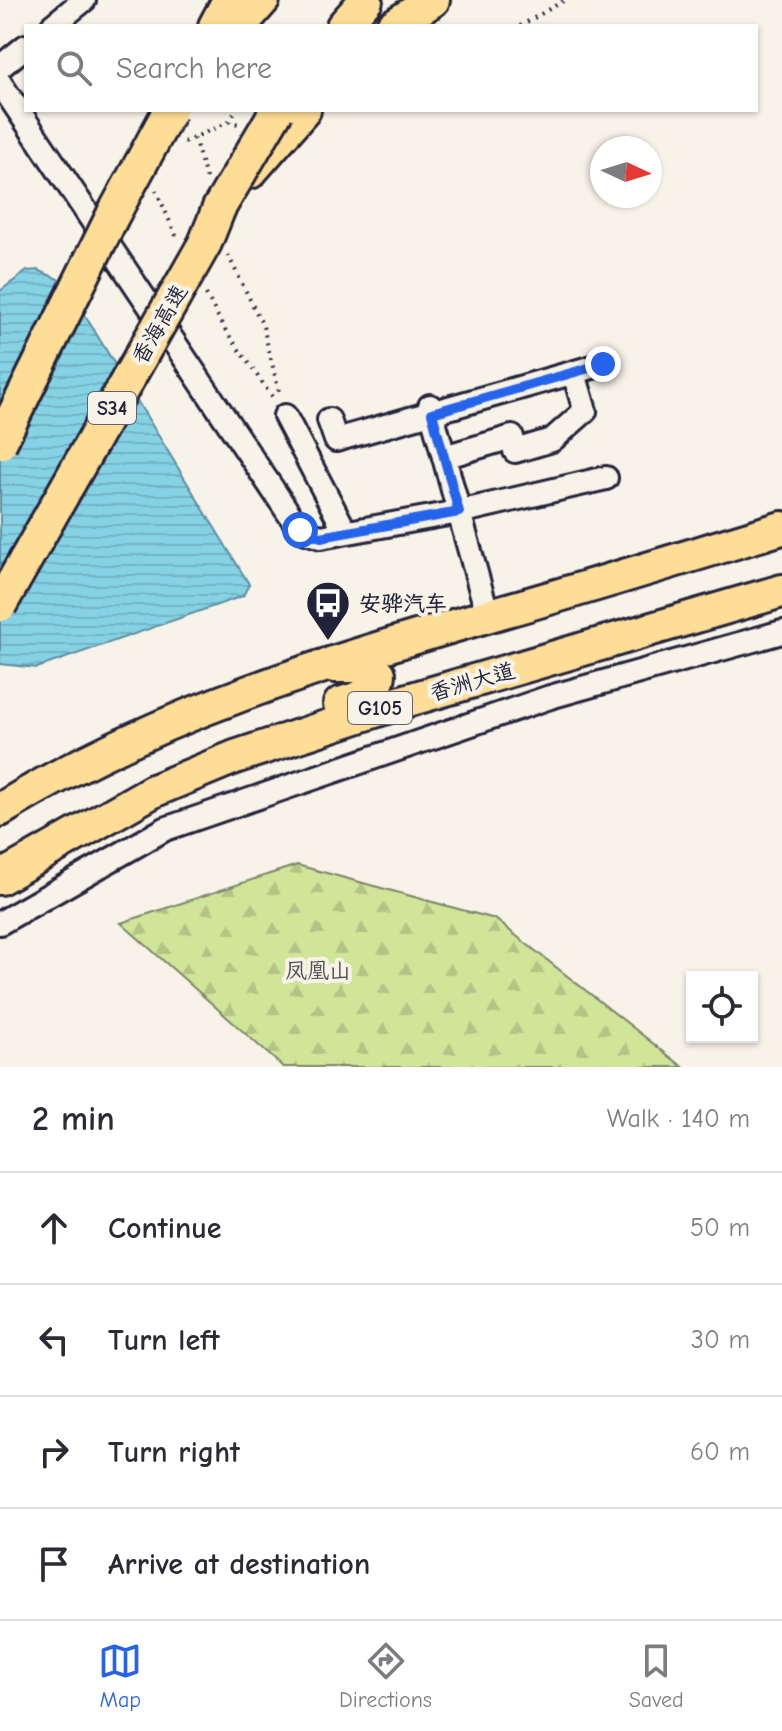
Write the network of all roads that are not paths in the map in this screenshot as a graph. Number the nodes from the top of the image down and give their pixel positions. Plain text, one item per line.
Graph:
1 (84, 0) edge
2 (229, 0) edge
3 (263, 0) edge
4 (366, 0) edge
5 (433, 0) edge
6 (54, 24) edge
7 (216, 24) edge
8 (242, 24) edge
9 (345, 24) edge
10 (396, 24) edge
11 (24, 48) edge
12 (0, 67) edge
13 (0, 83) edge
14 (169, 112) edge
15 (276, 112) edge
16 (302, 112) edge
17 (215, 201) junction
18 (603, 364) dead end
19 (574, 373) junction
20 (431, 409) junction
21 (285, 416) road end
22 (329, 420) dead end
23 (0, 443) edge
24 (444, 457) junction
25 (606, 478) dead end
26 (459, 512) junction
27 (782, 528) edge
28 (344, 529) dead end
29 (782, 591) edge
30 (0, 605) edge
31 (488, 616) junction
32 (782, 632) edge
33 (317, 667) junction
34 (263, 747) junction
35 (0, 810) edge
36 (0, 878) edge
37 (0, 923) edge

1 - 6 street
2 - 7 highway
3 - 8 highway
4 - 9 highway
5 - 10 highway
11 - 12 street
13 - 26 street
14 - 23 highway, bridge
15 - 17 highway, S34, bridge
16 - 17 highway, bridge
17 - 30 highway, 香海高速 / S34, bridge
18 - 19 street
19 - 20 street
19 - 24 street
20 - 22 street
20 - 24 street
21 - 28 street
24 - 26 street
25 - 26 street
26 - 31 street
27 - 31 highway
29 - 34 highway, 香洲大道 / G105
31 - 33 highway
32 - 37 street
33 - 34 highway
33 - 35 highway
34 - 36 highway, 香洲大道 / G105

